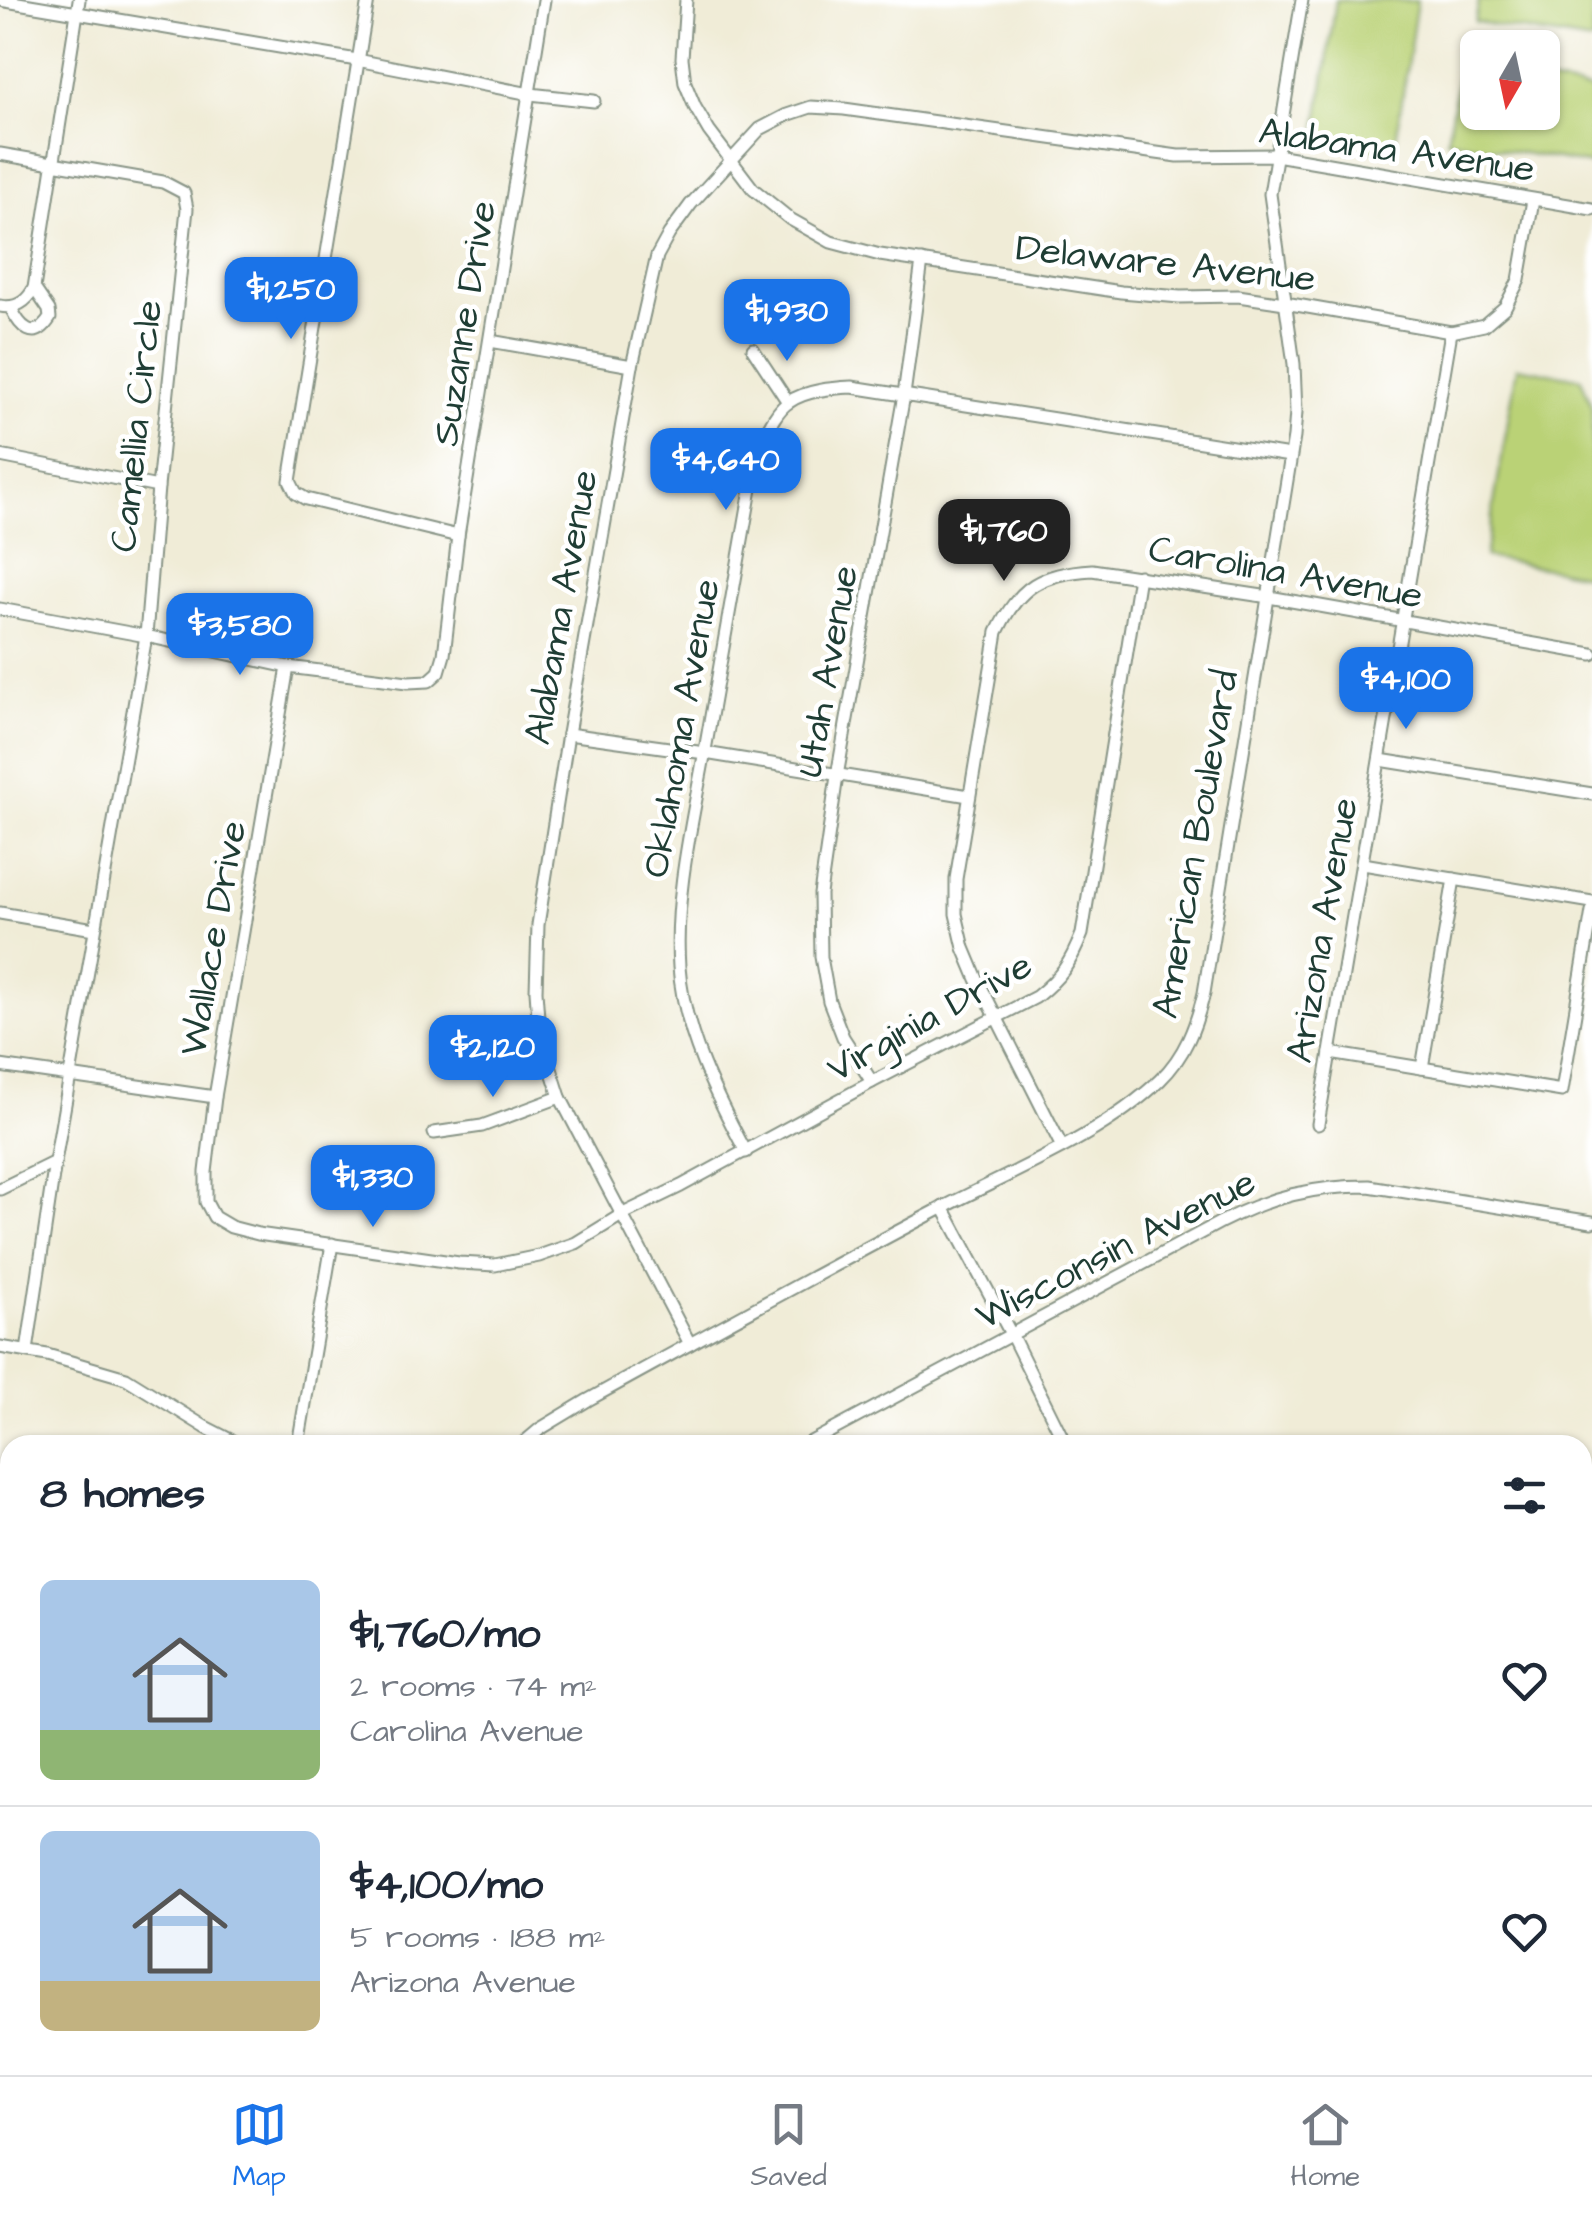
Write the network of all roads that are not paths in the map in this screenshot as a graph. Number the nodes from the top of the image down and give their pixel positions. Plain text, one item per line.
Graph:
1 (0, 0) edge
2 (79, 0) edge
3 (368, 0) edge
4 (544, 0) edge
5 (686, 0) edge
6 (1302, 0) edge
7 (76, 14) junction
8 (357, 60) junction
9 (530, 94) junction
10 (594, 101) dead end
11 (0, 154) edge
12 (1276, 155) junction
13 (733, 160) junction
14 (52, 163) junction
15 (1534, 200) junction
16 (1592, 209) edge
17 (922, 261) junction
18 (34, 288) junction
19 (1286, 303) junction
20 (5, 307) edge
21 (1451, 332) junction
22 (490, 341) junction
23 (752, 350) dead end
24 (632, 366) junction
25 (904, 395) junction
26 (788, 402) junction
27 (0, 456) edge
28 (1290, 456) junction
29 (158, 487) junction
30 (458, 536) junction
31 (1139, 576) junction
32 (1269, 598) junction
33 (0, 609) edge
34 (1403, 622) junction
35 (146, 636) junction
36 (1592, 654) edge
37 (288, 667) junction
38 (568, 734) junction
39 (705, 753) junction
40 (1380, 760) junction
41 (837, 776) junction
42 (1592, 794) edge
43 (969, 796) junction
44 (1363, 864) junction
45 (1454, 879) junction
46 (1592, 902) edge
47 (1592, 910) edge
48 (0, 913) edge
49 (94, 929) junction
50 (1586, 990) edge
51 (996, 1017) junction
52 (1330, 1053) junction
53 (0, 1066) edge
54 (1422, 1068) junction
55 (69, 1077) junction
56 (872, 1082) junction
57 (560, 1096) junction
58 (215, 1097) junction
59 (1318, 1124) dead end
60 (434, 1132) dead end
61 (1062, 1146) junction
62 (746, 1152) junction
63 (55, 1162) junction
64 (0, 1188) edge
65 (944, 1207) junction
66 (623, 1214) junction
67 (1592, 1222) edge
68 (332, 1244) junction
69 (1011, 1334) junction
70 (690, 1344) junction
71 (0, 1347) edge
72 (27, 1351) junction
73 (219, 1435) edge
74 (300, 1435) edge
75 (533, 1435) edge
76 (824, 1435) edge
77 (1061, 1435) edge

1 - 7 street
2 - 7 street
3 - 8 street
4 - 9 street, Suzanne Drive
5 - 13 street, Delaware Avenue
6 - 12 street, American Boulevard
7 - 8 street
7 - 14 street
8 - 9 street
8 - 30 street
9 - 10 street
9 - 22 street, Suzanne Drive
11 - 14 street, Camellia Circle
12 - 13 street, Alabama Avenue
12 - 15 street, Alabama Avenue
12 - 19 street, American Boulevard
13 - 17 street, Delaware Avenue
13 - 24 street, Alabama Avenue
14 - 18 street
14 - 29 street, Camellia Circle
15 - 16 street, Alabama Avenue
15 - 21 street
17 - 19 street, Delaware Avenue
17 - 25 street, Utah Avenue
18 - 20 street
18 - 20 street
19 - 21 street, Delaware Avenue
19 - 28 street, American Boulevard
21 - 34 street, Arizona Avenue
22 - 24 street
22 - 30 street, Suzanne Drive
23 - 26 street
24 - 38 street, Alabama Avenue
25 - 26 street
25 - 28 street
25 - 41 street, Utah Avenue
26 - 39 street, Oklahoma Avenue
27 - 29 street
28 - 32 street, American Boulevard
29 - 35 street, Camellia Circle
30 - 37 street, Suzanne Drive
31 - 32 street, Carolina Avenue
31 - 43 street, Carolina Avenue
31 - 51 street, Virginia Drive
32 - 34 street, Carolina Avenue
32 - 61 street, American Boulevard
33 - 35 street
34 - 36 street, Carolina Avenue
34 - 40 street, Arizona Avenue
35 - 37 street
35 - 49 street, Camellia Circle
37 - 58 street, Wallace Drive
38 - 39 street
38 - 57 street, Alabama Avenue
39 - 41 street
39 - 62 street, Oklahoma Avenue
40 - 42 street
40 - 44 street, Arizona Avenue
41 - 43 street
41 - 56 street, Utah Avenue
43 - 51 street, Carolina Avenue
44 - 45 street
44 - 52 street, Arizona Avenue
45 - 46 street
45 - 54 street
47 - 50 street
48 - 49 street
49 - 55 street, Camellia Circle
50 - 54 street
51 - 56 street, Virginia Drive
51 - 61 street, Carolina Avenue
52 - 54 street
52 - 59 street, Arizona Avenue
53 - 55 street
55 - 58 street, Wallace Drive
55 - 63 street
56 - 62 street, Virginia Drive
57 - 60 street
57 - 66 street, Alabama Avenue
58 - 68 street, Virginia Drive
61 - 65 street, American Boulevard
62 - 66 street, Virginia Drive
63 - 64 street
63 - 72 street
65 - 69 street
65 - 70 street, American Boulevard
66 - 68 street, Virginia Drive
66 - 70 street, Alabama Avenue
67 - 69 street, Wisconsin Avenue
68 - 74 street
69 - 76 street, Wisconsin Avenue
69 - 77 street
70 - 75 street, American Boulevard
71 - 72 street
72 - 73 street

